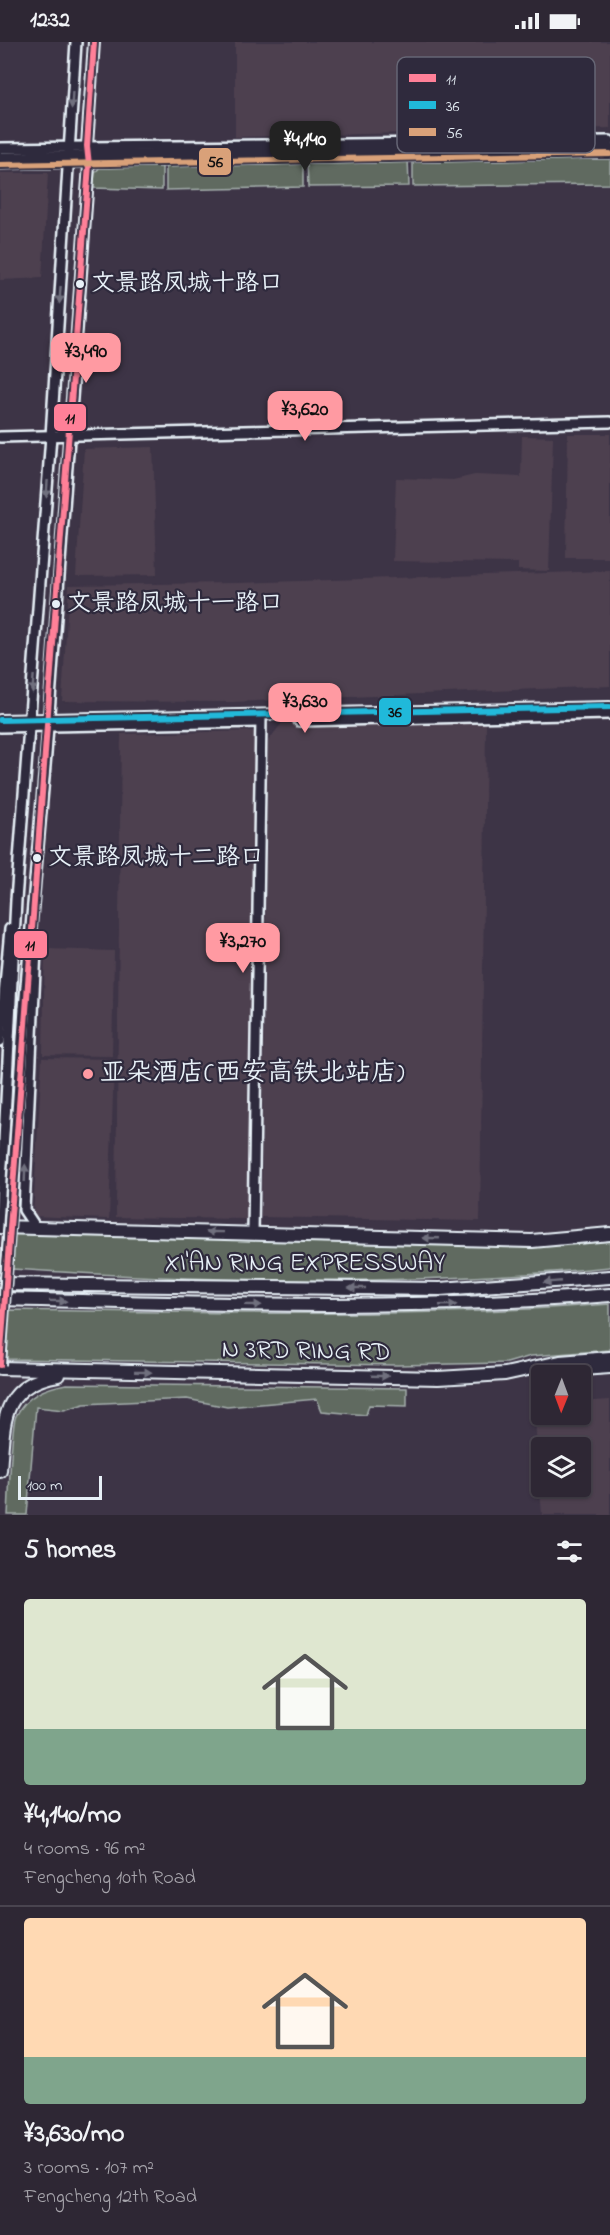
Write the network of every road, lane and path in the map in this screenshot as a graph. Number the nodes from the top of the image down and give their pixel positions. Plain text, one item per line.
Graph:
1 (76, 42) edge
2 (94, 42) edge
3 (595, 141) edge
4 (610, 141) edge
5 (397, 147) edge
6 (595, 147) edge
7 (610, 147) edge
8 (0, 148) edge
9 (397, 150) edge
10 (610, 154) edge
11 (88, 155) junction
12 (70, 156) junction
13 (0, 157) edge
14 (0, 165) edge
15 (610, 422) edge
16 (51, 436) junction
17 (69, 436) junction
18 (0, 437) edge
19 (610, 707) edge
20 (610, 714) edge
21 (261, 718) junction
22 (0, 720) edge
23 (48, 722) junction
24 (30, 723) junction
25 (0, 727) edge
26 (16, 900) junction
27 (32, 911) junction
28 (0, 1041) edge
29 (0, 1221) edge
30 (0, 1227) edge
31 (610, 1227) edge
32 (36, 1228) junction
33 (253, 1233) junction
34 (610, 1234) edge
35 (487, 1239) junction
36 (0, 1277) edge
37 (610, 1277) edge
38 (0, 1284) edge
39 (159, 1286) junction
40 (610, 1295) edge
41 (0, 1299) edge
42 (610, 1358) edge
43 (0, 1366) edge
44 (610, 1367) edge
45 (84, 1371) junction
46 (505, 1374) junction
47 (0, 1471) edge

1 -> 12 main road
2 - 11 main road
3 - 4 main road
5 - 11 main road
6 - 7 main road
8 - 12 main road
9 - 11 main road
10 - 11 street
11 - 12 main road
11 - 17 main road
12 - 13 main road
12 - 14 street
12 -> 16 main road
15 - 17 main road
16 - 17 main road
16 - 18 main road
16 -> 24 main road
17 - 23 main road
19 - 21 main road
20 - 21 main road
21 - 23 main road
21 - 33 main road
22 - 24 main road
23 - 24 main road
23 - 27 main road
24 - 25 main road
24 - 26 main road
26 - 28 main road
26 - 29 main road
32 -> 27 main road
27 - 43 main road, bridge
30 - 32 highway
31 - 35 highway
33 -> 32 highway
35 -> 33 highway
34 - 35 highway
36 - 39 highway
37 -> 39 highway, XI'AN RING EXPRESSWAY
38 - 39 highway, XI'AN RING EXPRESSWAY
41 -> 40 highway, XI'AN RING EXPRESSWAY
42 - 46 highway, N 3RD RING RD
43 - 45 highway, N 3RD RING RD
44 - 46 highway
45 -> 46 highway, N 3RD RING RD
45 - 47 highway

